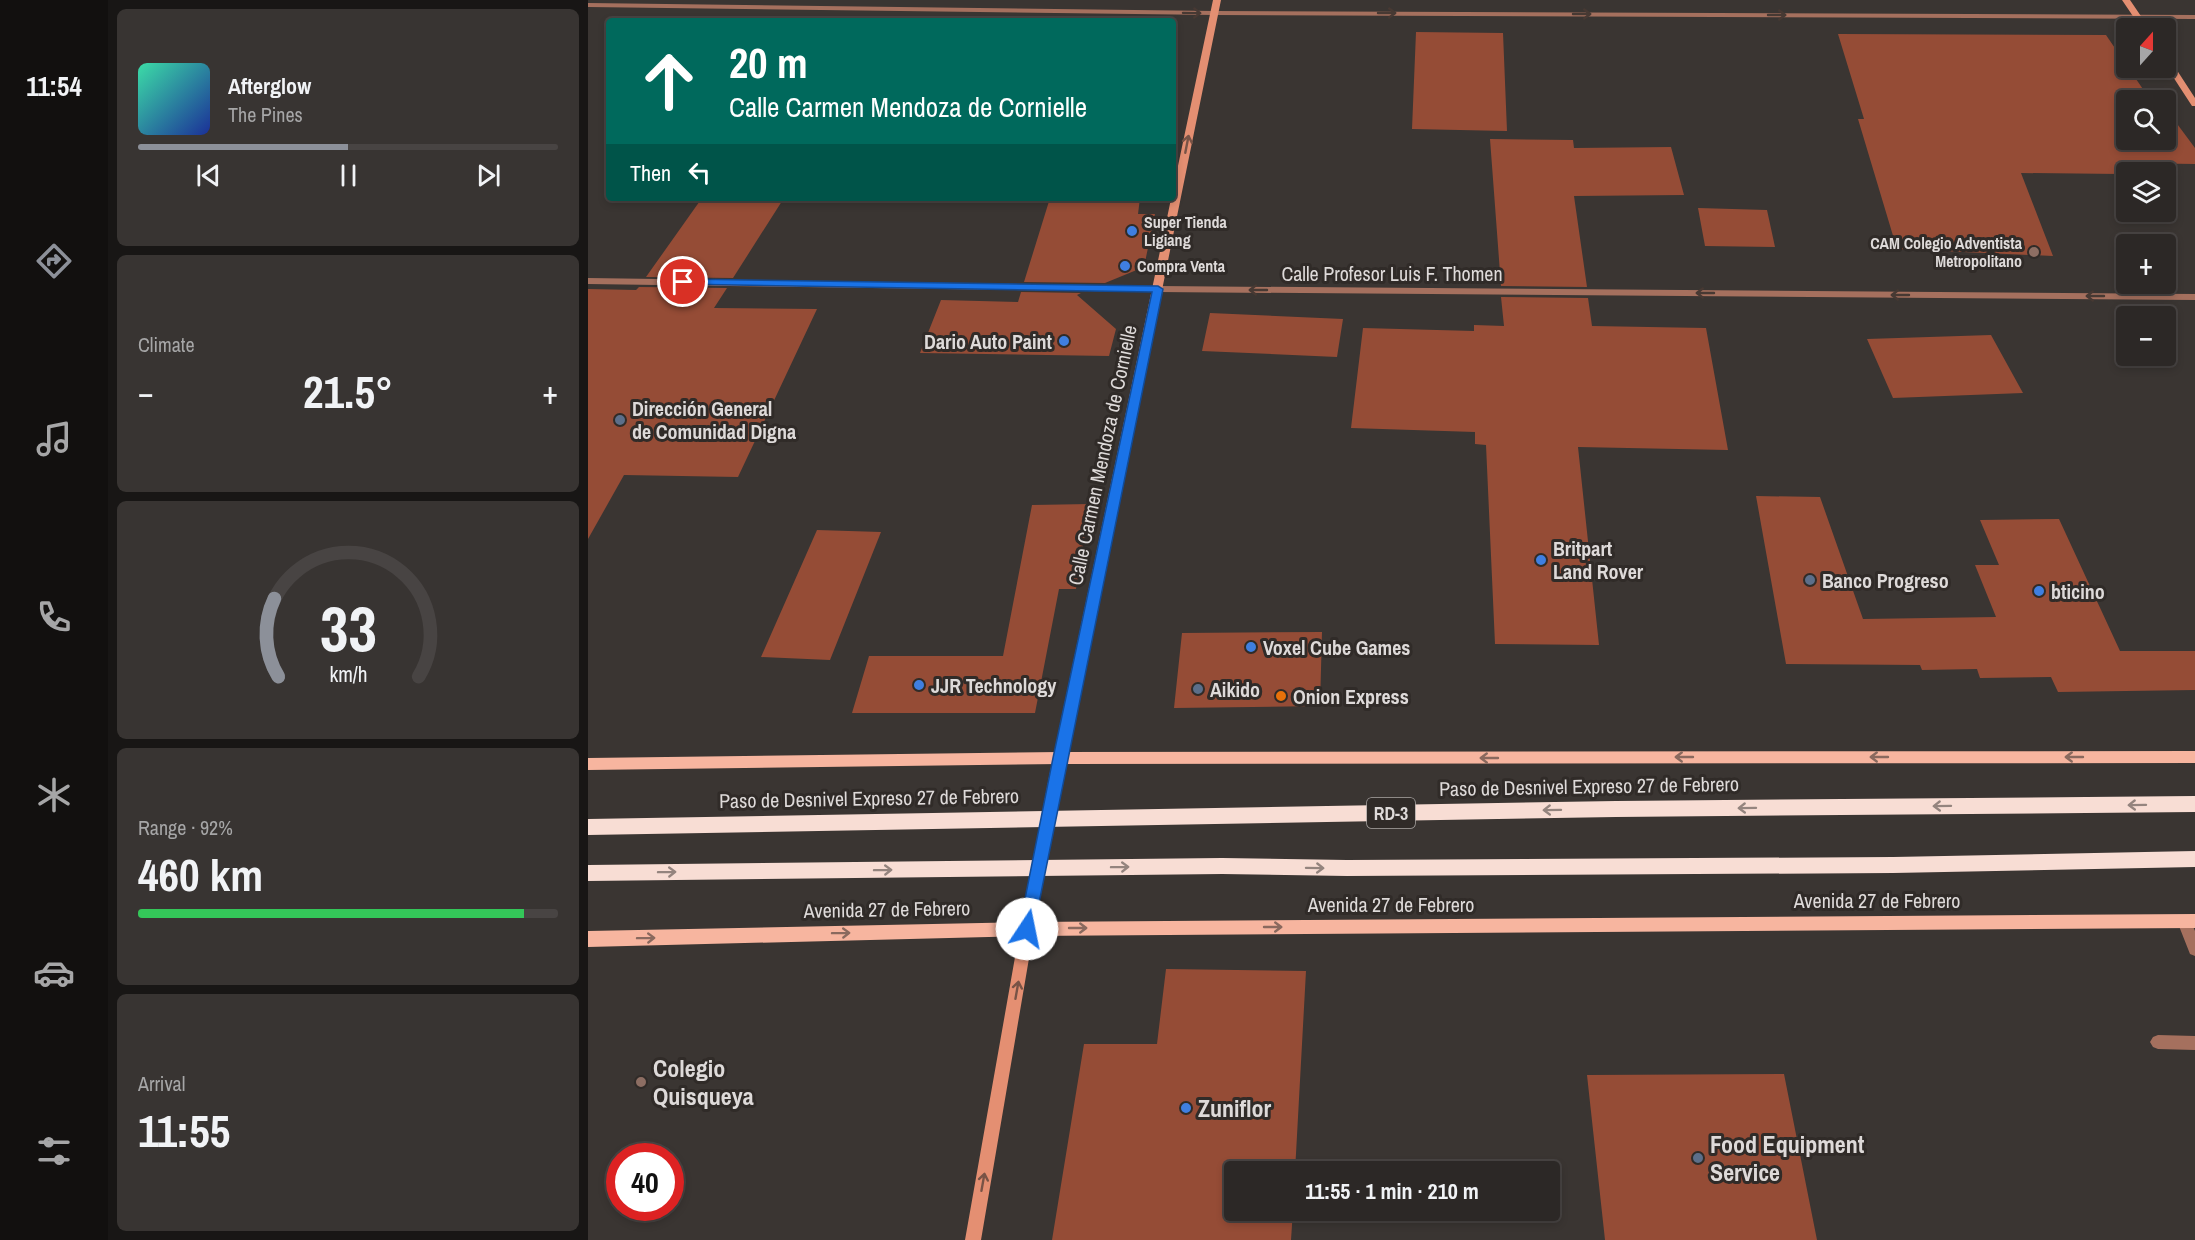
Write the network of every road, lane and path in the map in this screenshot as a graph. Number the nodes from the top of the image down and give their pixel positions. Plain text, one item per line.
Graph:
1 (1217, 0) edge
2 (2126, 0) edge
3 (588, 5) edge
4 (1214, 13) junction
5 (2136, 16) junction
6 (2195, 16) edge
7 (2176, 75) edge
8 (2195, 104) edge
9 (1176, 200) edge
10 (1176, 201) edge
11 (588, 280) edge
12 (1158, 289) junction
13 (2195, 297) edge
14 (2195, 757) edge
15 (1060, 758) junction
16 (588, 764) edge
17 (2195, 804) edge
18 (588, 827) edge
19 (2195, 859) edge
20 (588, 873) edge
21 (2189, 921) edge
22 (1027, 929) junction
23 (588, 939) edge
24 (2195, 950) edge
25 (2158, 1042) dead end
26 (2195, 1043) edge
27 (973, 1240) edge

1 - 4 street, Calle Carmen Mendoza de Cornielle
2 - 5 street
3 -> 4 street
4 -> 5 street
9 -> 4 street, Calle Carmen Mendoza de Cornielle
5 - 6 street
7 - 8 street
12 -> 10 street, Calle Carmen Mendoza de Cornielle
11 - 12 street, Calle Profesor Luis F. Thomen
13 -> 12 street, Calle Profesor Luis F. Thomen
12 - 15 street, Calle Carmen Mendoza de Cornielle
14 -> 15 main road
15 - 16 main road
15 - 22 street, Calle Carmen Mendoza de Cornielle
17 -> 18 highway, Paso de Desnivel Expreso 27 de Febrero / RD-3
20 -> 19 highway
22 -> 21 main road, Avenida 27 de Febrero
21 - 24 street
23 -> 22 main road, Avenida 27 de Febrero
27 -> 22 street
25 - 26 street

